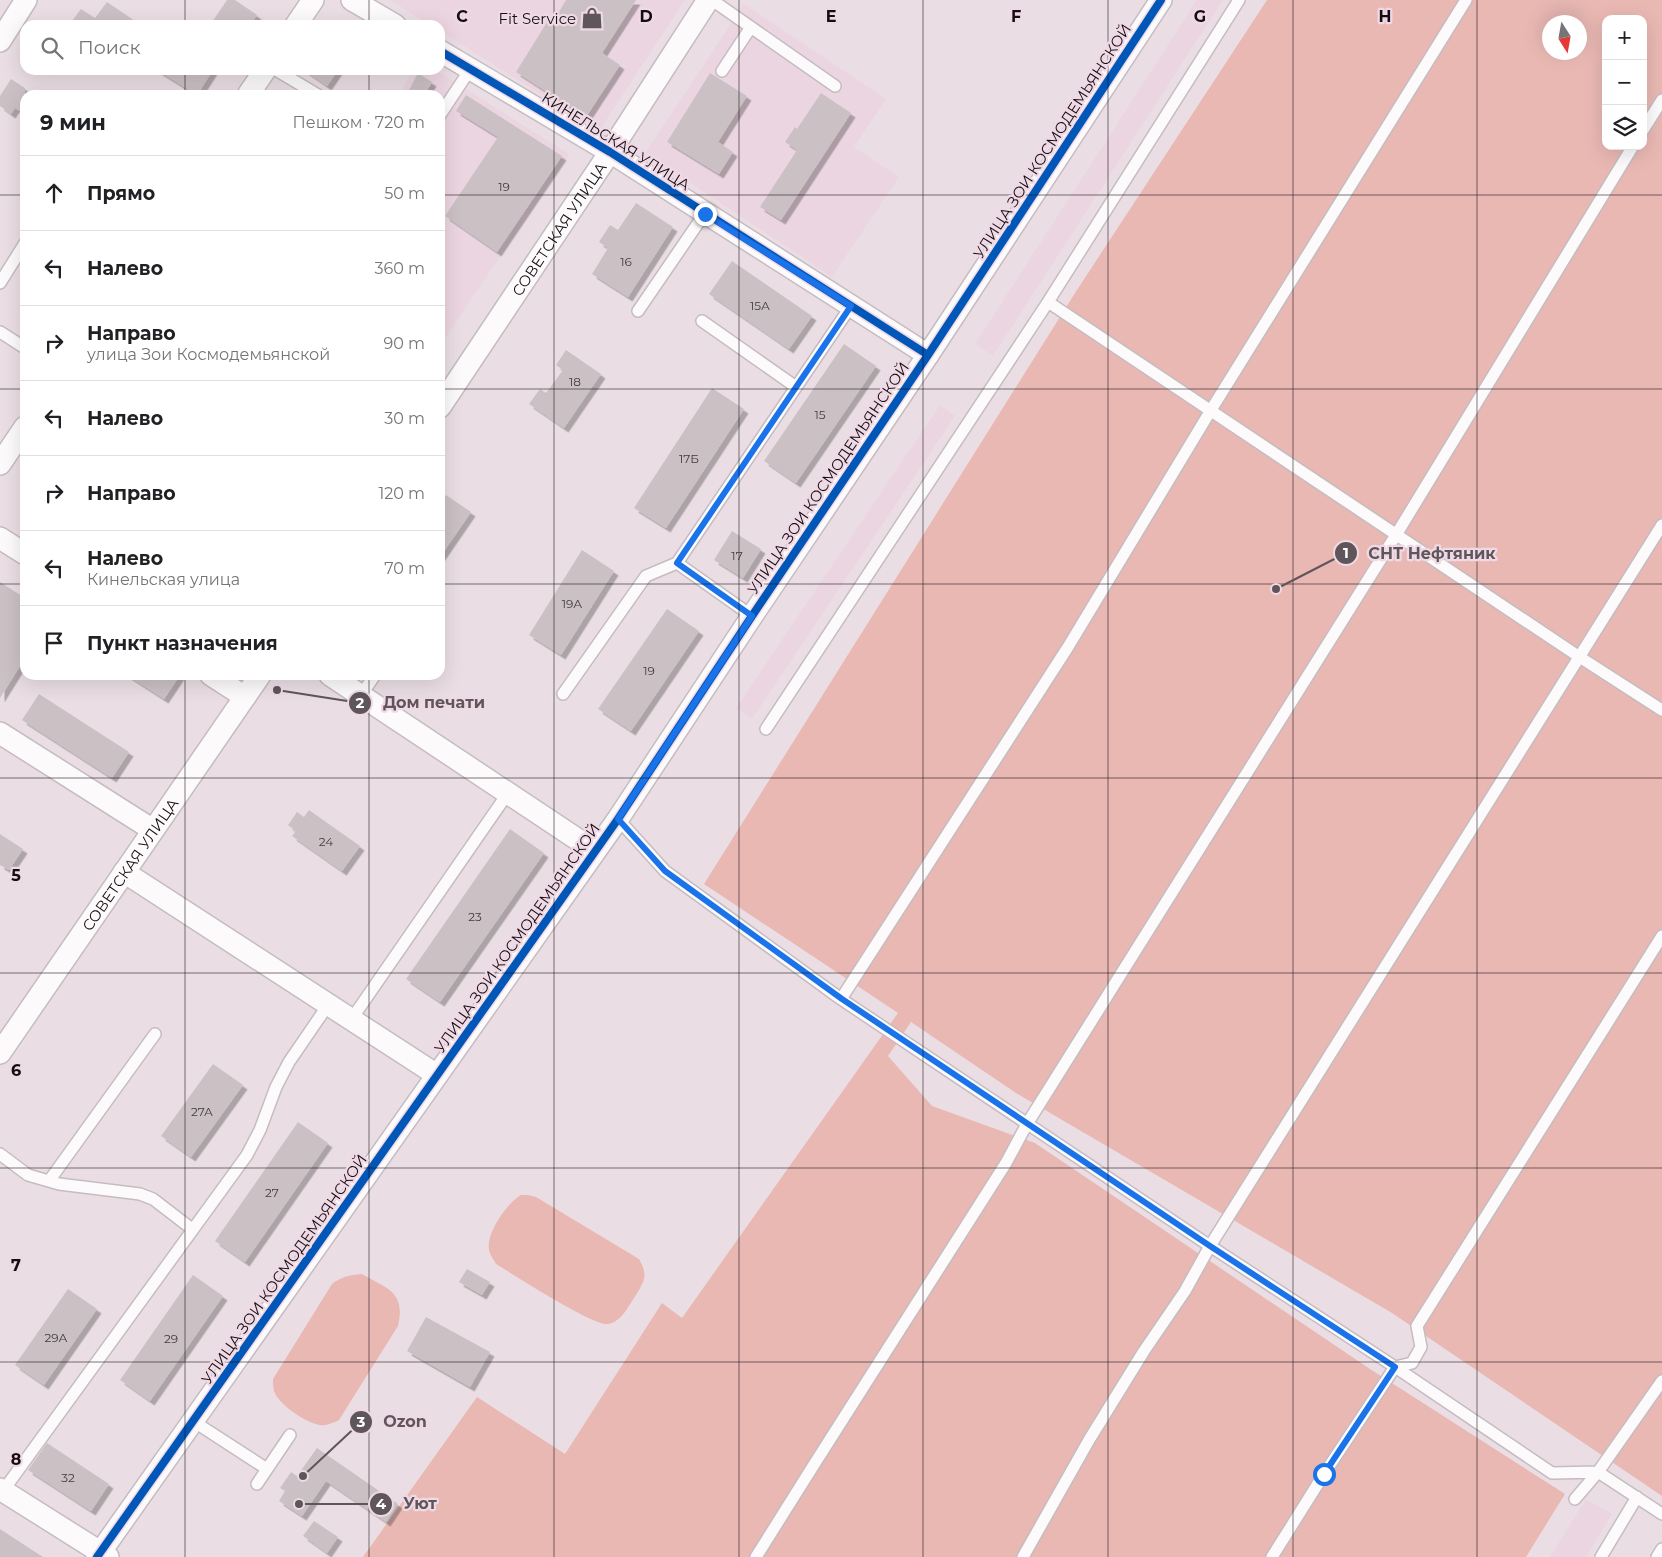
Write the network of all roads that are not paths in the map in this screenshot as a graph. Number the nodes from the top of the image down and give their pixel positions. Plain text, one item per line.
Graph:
1 (26, 0) edge
2 (313, 0) edge
3 (352, 0) edge
4 (710, 0) edge
5 (1161, 0) edge
6 (1239, 0) edge
7 (1466, 0) edge
8 (299, 20) edge
9 (386, 20) edge
10 (751, 27) junction
11 (0, 41) edge
12 (445, 54) edge
13 (471, 68) junction
14 (722, 71) dead end
15 (262, 75) edge
16 (284, 75) edge
17 (835, 86) dead end
18 (251, 90) edge
19 (310, 90) edge
20 (1662, 100) edge
21 (445, 107) edge
22 (1647, 124) edge
23 (1632, 150) edge
24 (610, 152) junction
25 (705, 214) junction
26 (20, 251) edge
27 (0, 283) edge
28 (1048, 302) junction
29 (851, 306) junction
30 (638, 311) dead end
31 (702, 321) dead end
32 (0, 332) edge
33 (20, 345) edge
34 (928, 355) junction
35 (796, 387) junction
36 (445, 399) edge
37 (1211, 410) junction
38 (20, 434) edge
39 (0, 464) edge
40 (1662, 525) edge
41 (1396, 535) junction
42 (0, 538) edge
43 (20, 551) edge
44 (677, 563) junction
45 (752, 616) junction
46 (1578, 656) junction
47 (219, 680) edge
48 (257, 680) edge
49 (338, 680) edge
50 (372, 680) edge
51 (563, 694) dead end
52 (361, 695) junction
53 (245, 697) junction
54 (1662, 710) edge
55 (766, 729) dead end
56 (0, 733) edge
57 (508, 793) junction
58 (618, 819) junction
59 (153, 830) junction
60 (596, 851) junction
61 (124, 872) junction
62 (1662, 936) edge
63 (842, 999) junction
64 (328, 1005) junction
65 (351, 1020) junction
66 (155, 1034) dead end
67 (0, 1053) edge
68 (437, 1075) junction
69 (1027, 1124) junction
70 (0, 1154) edge
71 (49, 1181) junction
72 (192, 1229) junction
73 (1210, 1246) junction
74 (1395, 1367) junction
75 (1662, 1381) edge
76 (193, 1421) junction
77 (290, 1435) dead end
78 (267, 1469) junction
79 (1598, 1472) junction
80 (257, 1484) dead end
81 (1, 1490) edge
82 (1637, 1497) junction
83 (1575, 1499) dead end
84 (1662, 1514) edge
85 (1662, 1549) edge
86 (102, 1555) edge
87 (756, 1557) edge
88 (1022, 1557) edge
89 (1272, 1557) edge
90 (1601, 1557) edge
91 (1657, 1557) edge

1 - 11 street
2 - 8 street
3 - 9 street
4 - 10 lane
4 - 24 street, СОВЕТСКАЯ УЛИЦА
5 - 34 street, УЛИЦА ЗОИ КОСМОДЕМЬЯНСКОЙ
6 - 28 lane
7 - 37 lane
10 - 14 lane
10 - 17 lane
12 - 13 street, КИНЕЛЬСКАЯ УЛИЦА
13 - 21 lane
13 - 24 street, КИНЕЛЬСКАЯ УЛИЦА
15 - 18 street
16 - 19 lane
20 - 22 lane
23 - 41 lane
24 - 25 street, КИНЕЛЬСКАЯ УЛИЦА
24 - 36 street, СОВЕТСКАЯ УЛИЦА
25 - 29 street, КИНЕЛЬСКАЯ УЛИЦА
25 - 30 lane
26 - 27 lane
28 - 37 lane
28 - 55 lane
29 - 34 street, КИНЕЛЬСКАЯ УЛИЦА
29 - 35 lane
31 - 35 lane
32 - 33 lane
34 - 45 street, УЛИЦА ЗОИ КОСМОДЕМЬЯНСКОЙ
35 - 44 lane
37 - 41 lane
37 - 63 lane
38 - 39 street
40 - 46 lane
41 - 46 lane
41 - 69 lane
42 - 43 street
44 - 45 lane
44 - 51 lane
45 - 58 street, УЛИЦА ЗОИ КОСМОДЕМЬЯНСКОЙ
46 - 54 lane
46 - 73 lane
47 - 53 street
48 - 53 street, СОВЕТСКАЯ УЛИЦА
49 - 52 street
50 - 52 lane
52 - 57 street
53 - 59 street, СОВЕТСКАЯ УЛИЦА
56 - 59 street
57 - 60 street
57 - 65 lane
58 - 60 street, УЛИЦА ЗОИ КОСМОДЕМЬЯНСКОЙ
58 - 63 lane
59 - 61 street, СОВЕТСКАЯ УЛИЦА
60 - 68 street, УЛИЦА ЗОИ КОСМОДЕМЬЯНСКОЙ
61 - 64 street
61 - 67 street, СОВЕТСКАЯ УЛИЦА
62 - 74 lane
63 - 69 lane
64 - 65 street
64 - 72 lane
65 - 68 street
66 - 71 lane
68 - 76 street, УЛИЦА ЗОИ КОСМОДЕМЬЯНСКОЙ
69 - 73 lane
69 - 87 lane
70 - 71 lane
71 - 72 lane
72 - 81 lane
73 - 74 lane
73 - 88 lane
74 - 79 lane
74 - 89 lane
75 - 79 lane
76 - 78 lane
76 - 86 street, УЛИЦА ЗОИ КОСМОДЕМЬЯНСКОЙ
77 - 78 lane
78 - 80 lane
79 - 82 lane
79 - 83 lane
81 - 86 street
82 - 84 lane
82 - 90 lane
85 - 91 lane

